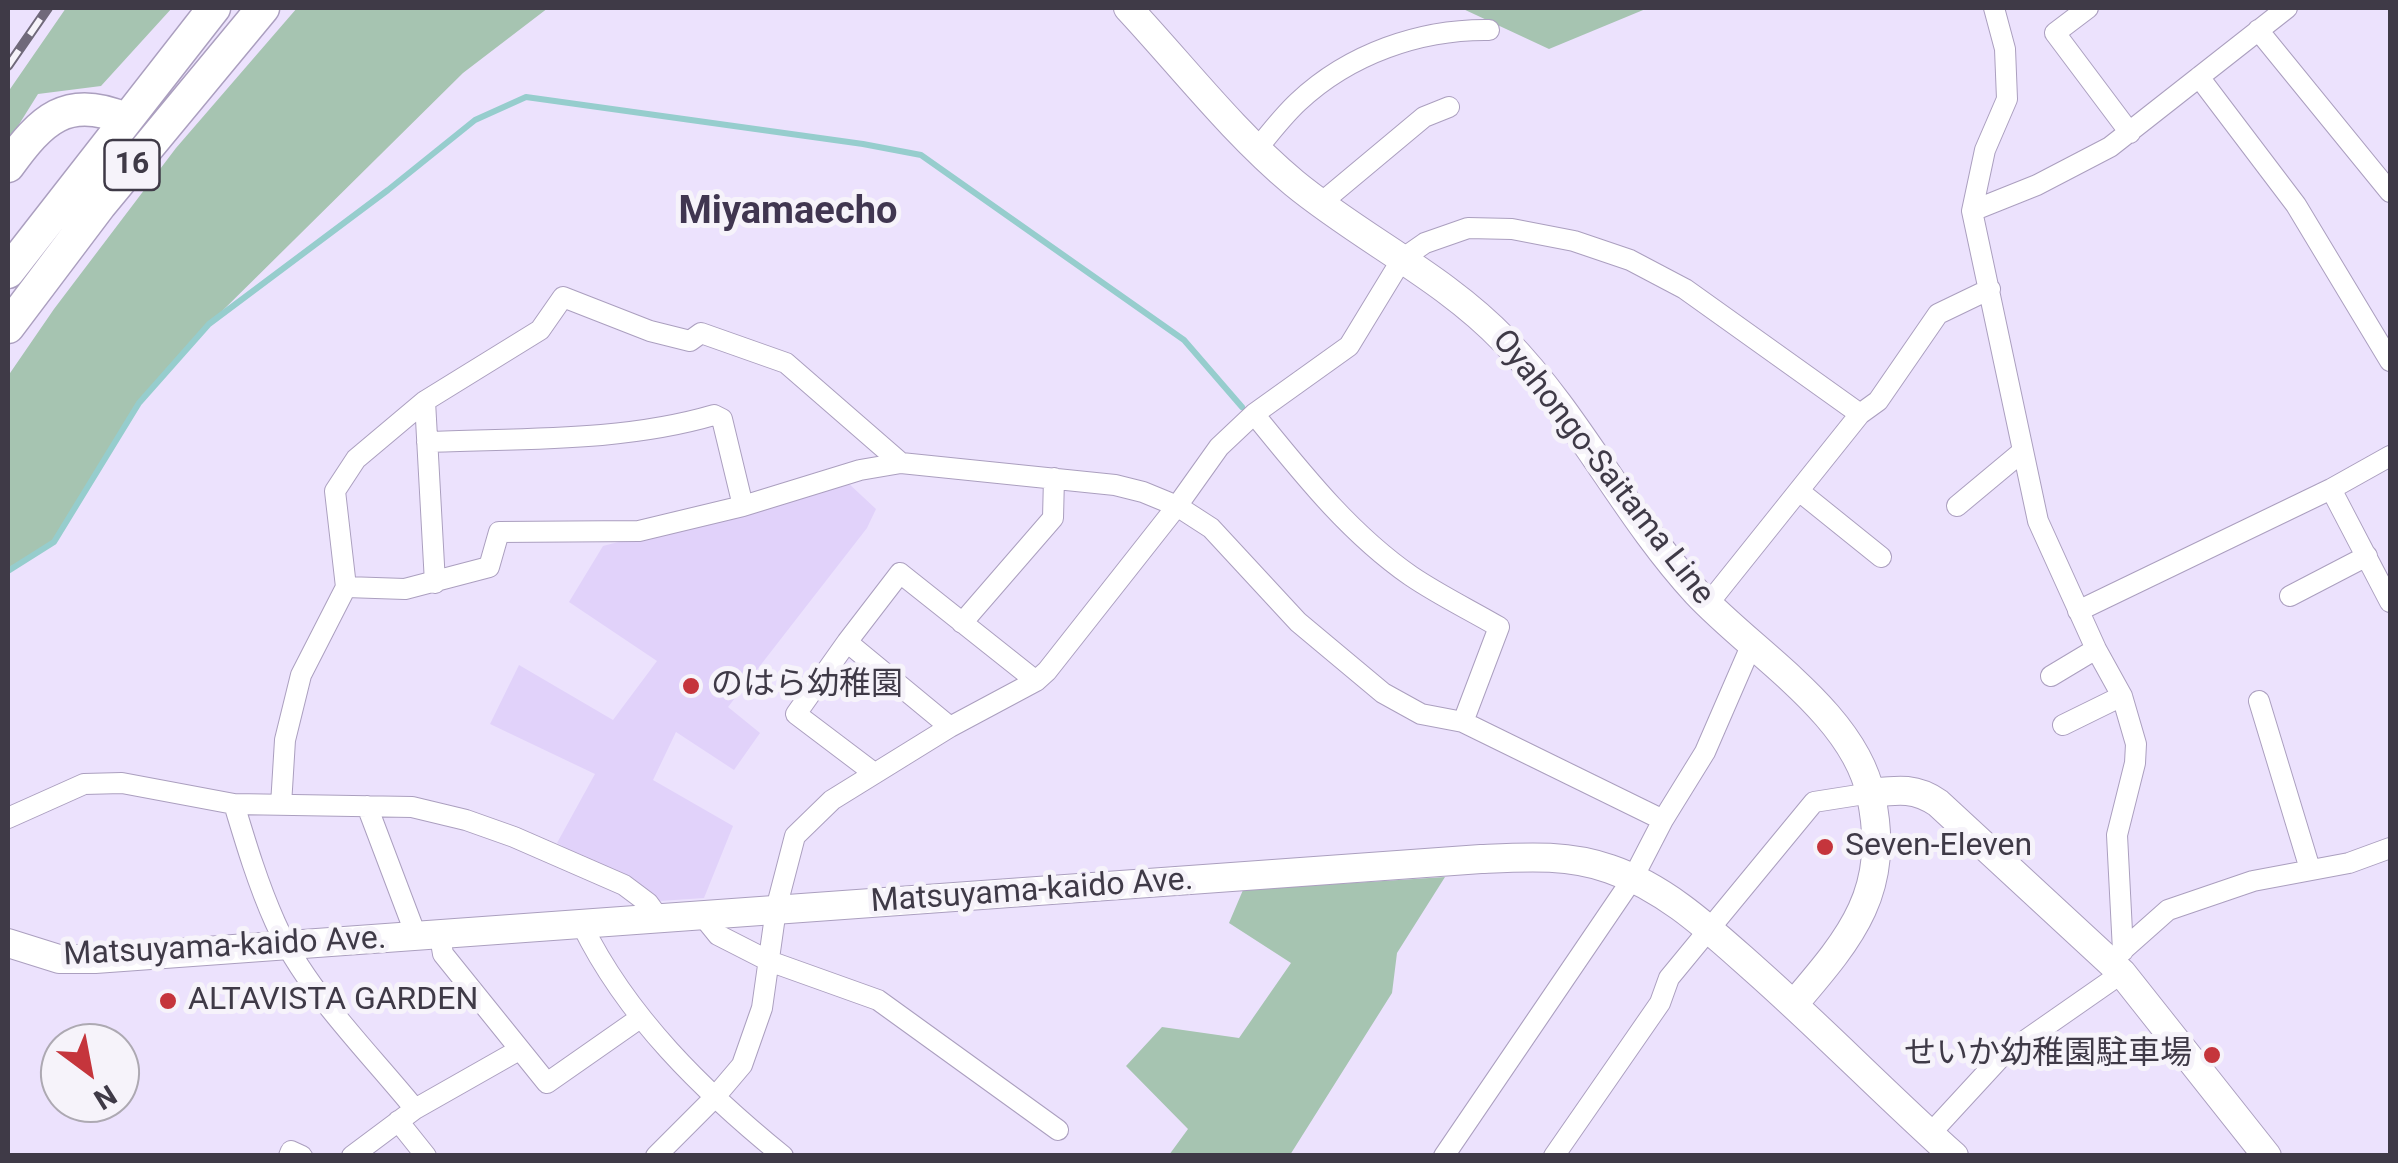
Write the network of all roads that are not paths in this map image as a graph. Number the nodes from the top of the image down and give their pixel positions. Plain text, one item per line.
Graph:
1 (214, 8) edge
2 (262, 8) edge
3 (1128, 8) edge
4 (1994, 8) edge
5 (2088, 8) edge
6 (2286, 8) edge
7 (1489, 30) dead end
8 (2258, 30) junction
9 (2199, 77) junction
10 (1449, 108) dead end
11 (125, 118) junction
12 (2130, 133) junction
13 (1257, 148) junction
14 (102, 150) junction
15 (16, 154) edge
16 (2390, 192) edge
17 (1321, 204) junction
18 (1972, 210) junction
19 (1402, 260) junction
20 (8, 272) edge
21 (1990, 290) junction
22 (8, 327) edge
23 (2390, 361) edge
24 (425, 401) junction
25 (1254, 414) junction
26 (1860, 414) junction
27 (428, 442) junction
28 (2024, 451) junction
29 (2390, 456) edge
30 (901, 463) junction
31 (1054, 478) junction
32 (2331, 490) junction
33 (1799, 491) junction
34 (743, 506) junction
35 (1177, 506) junction
36 (1957, 506) dead end
37 (2367, 556) junction
38 (1880, 557) dead end
39 (434, 583) junction
40 (346, 587) junction
41 (2290, 596) dead end
42 (2390, 602) edge
43 (1708, 604) junction
44 (2078, 611) junction
45 (962, 623) junction
46 (847, 642) junction
47 (1751, 646) junction
48 (2096, 649) junction
49 (2051, 676) dead end
50 (1036, 682) junction
51 (2122, 696) junction
52 (2258, 701) dead end
53 (1464, 722) junction
54 (2063, 725) dead end
55 (950, 727) junction
56 (874, 773) junction
57 (1870, 793) junction
58 (234, 804) junction
59 (282, 805) junction
60 (367, 806) junction
61 (8, 818) edge
62 (1663, 820) junction
63 (2390, 848) edge
64 (2310, 869) junction
65 (1633, 878) junction
66 (776, 909) junction
67 (701, 914) junction
68 (659, 918) junction
69 (582, 925) junction
70 (1708, 928) junction
71 (428, 937) junction
72 (8, 943) edge
73 (288, 946) junction
74 (769, 961) junction
75 (2118, 962) junction
76 (1794, 1004) junction
77 (640, 1018) junction
78 (519, 1050) junction
79 (714, 1098) junction
80 (416, 1108) junction
81 (398, 1121) junction
82 (1058, 1130) dead end
83 (1930, 1134) junction
84 (289, 1156) edge
85 (302, 1156) edge
86 (352, 1156) edge
87 (426, 1156) edge
88 (656, 1156) edge
89 (783, 1156) edge
90 (1444, 1156) edge
91 (1554, 1156) edge
92 (1954, 1156) edge
93 (2267, 1156) edge

1 - 11 highway, 16
2 - 22 highway, 16
3 - 13 main road, Oyahongo-Saitama Line
4 - 18 street
5 - 12 street
6 - 8 street
7 - 13 street
8 - 9 street
8 - 16 street
9 - 12 street
9 - 23 street
10 - 17 street
11 - 14 highway, 16
11 - 15 highway
12 - 18 street
13 - 17 main road, Oyahongo-Saitama Line
14 - 15 highway
14 - 20 highway, 16
17 - 19 main road, Oyahongo-Saitama Line
18 - 21 street
19 - 25 street
19 - 26 street
19 - 43 main road, Oyahongo-Saitama Line
21 - 26 street
21 - 28 street
24 - 27 street
24 - 30 street
24 - 40 street
25 - 35 street
25 - 53 street
26 - 33 street
27 - 34 street
27 - 39 street
28 - 36 street
28 - 44 street
29 - 32 street
30 - 31 street
30 - 34 street
31 - 35 street
31 - 45 street
32 - 37 street
32 - 44 street
33 - 38 street
33 - 43 street
34 - 39 street
35 - 50 street
35 - 53 street
37 - 41 street
37 - 42 street
39 - 40 street
40 - 59 street
43 - 47 main road, Oyahongo-Saitama Line
44 - 48 street
45 - 46 street
45 - 50 street
46 - 55 street
46 - 56 street
47 - 57 main road, Oyahongo-Saitama Line
47 - 62 street
48 - 49 street
48 - 51 street
50 - 55 street
51 - 54 street
51 - 75 street
52 - 64 street
53 - 62 street
55 - 56 street
56 - 66 street
57 - 70 street
57 - 75 main road
57 - 76 main road, Oyahongo-Saitama Line
58 - 59 street
58 - 61 street
58 - 73 street
59 - 60 street
60 - 68 street
60 - 71 street
62 - 65 street
63 - 64 street
64 - 75 street
65 - 66 main road, Matsuyama-kaido Ave.
65 - 70 main road, Matsuyama-kaido Ave.
65 - 90 street
66 - 67 main road, Matsuyama-kaido Ave.
66 - 74 street
67 - 68 main road, Matsuyama-kaido Ave.
67 - 74 street
68 - 69 main road, Matsuyama-kaido Ave.
69 - 71 main road, Matsuyama-kaido Ave.
69 - 77 street
70 - 76 main road, Matsuyama-kaido Ave.
70 - 91 street
71 - 73 main road, Matsuyama-kaido Ave.
71 - 78 street
72 - 73 main road, Matsuyama-kaido Ave.
73 - 80 street
74 - 79 street
74 - 82 street
75 - 83 street
75 - 93 main road
76 - 83 main road, Matsuyama-kaido Ave.
77 - 78 street
77 - 79 street
78 - 80 street
79 - 88 street
79 - 89 street
80 - 81 street
81 - 86 street
81 - 87 street
83 - 92 main road, Matsuyama-kaido Ave.
84 - 85 street

